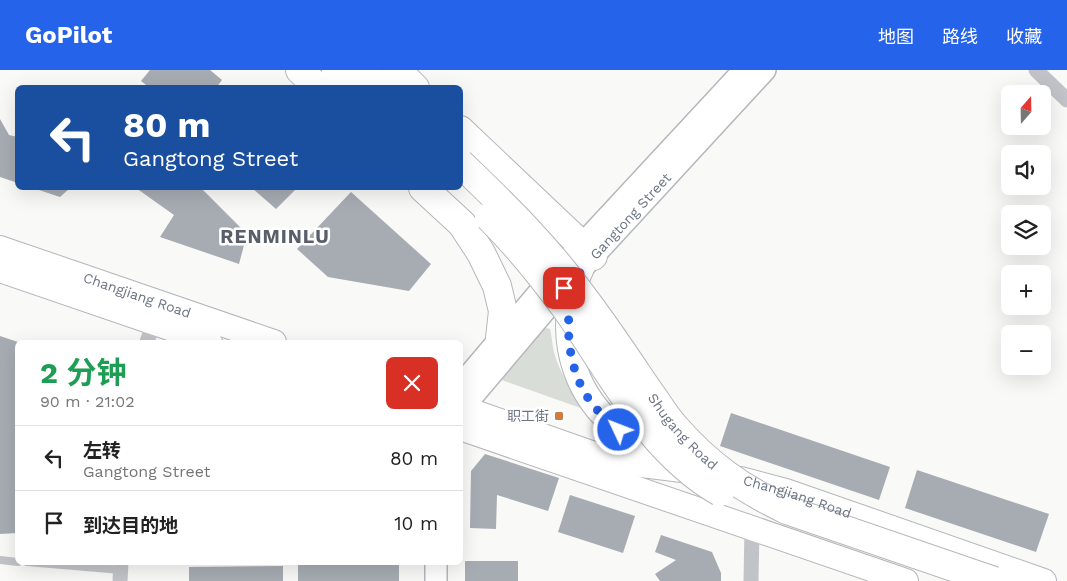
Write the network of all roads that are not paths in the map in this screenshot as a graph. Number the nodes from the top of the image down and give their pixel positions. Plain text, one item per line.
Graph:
1 (300, 70) edge
2 (336, 70) edge
3 (362, 70) edge
4 (397, 70) edge
5 (744, 70) edge
6 (765, 70) edge
7 (1036, 70) edge
8 (315, 85) edge
9 (351, 85) edge
10 (378, 85) edge
11 (412, 85) edge
12 (1067, 100) edge
13 (463, 133) edge
14 (463, 166) edge
15 (425, 190) edge
16 (462, 190) edge
17 (0, 248) edge
18 (585, 256) junction
19 (0, 270) edge
20 (153, 323) edge
21 (500, 338) junction
22 (204, 340) edge
23 (261, 340) edge
24 (463, 404) edge
25 (463, 406) edge
26 (463, 409) edge
27 (463, 409) edge
28 (709, 473) junction
29 (752, 528) junction
30 (0, 560) edge
31 (15, 562) edge
32 (58, 565) edge
33 (436, 565) edge
34 (121, 571) edge
35 (436, 581) edge
36 (751, 581) edge
37 (906, 581) edge
38 (952, 581) edge
39 (994, 581) edge
40 (1044, 581) edge

1 - 8 highway
2 - 9 highway
3 - 10 highway
4 - 11 highway
5 - 18 street, Gangtong Street
6 - 18 street, Gangtong Street
7 - 12 street
13 - 18 highway
14 - 39 highway, Shugang Road, bridge
15 - 21 highway
16 - 38 highway, Shugang Road, bridge
17 - 20 main road, Changjiang Road
18 - 21 street, Gangtong Street
18 - 25 street, Gangtong Street
18 - 28 main road
19 - 20 main road, Changjiang Road
20 - 22 main road, Changjiang Road
20 - 23 main road, Changjiang Road
21 - 24 street, Gangtong Street
26 - 28 main road, Changjiang Road
27 - 29 main road
28 - 40 main road, Changjiang Road
29 - 36 street
29 - 37 main road
30 - 31 lane
32 - 34 lane
33 - 35 street

